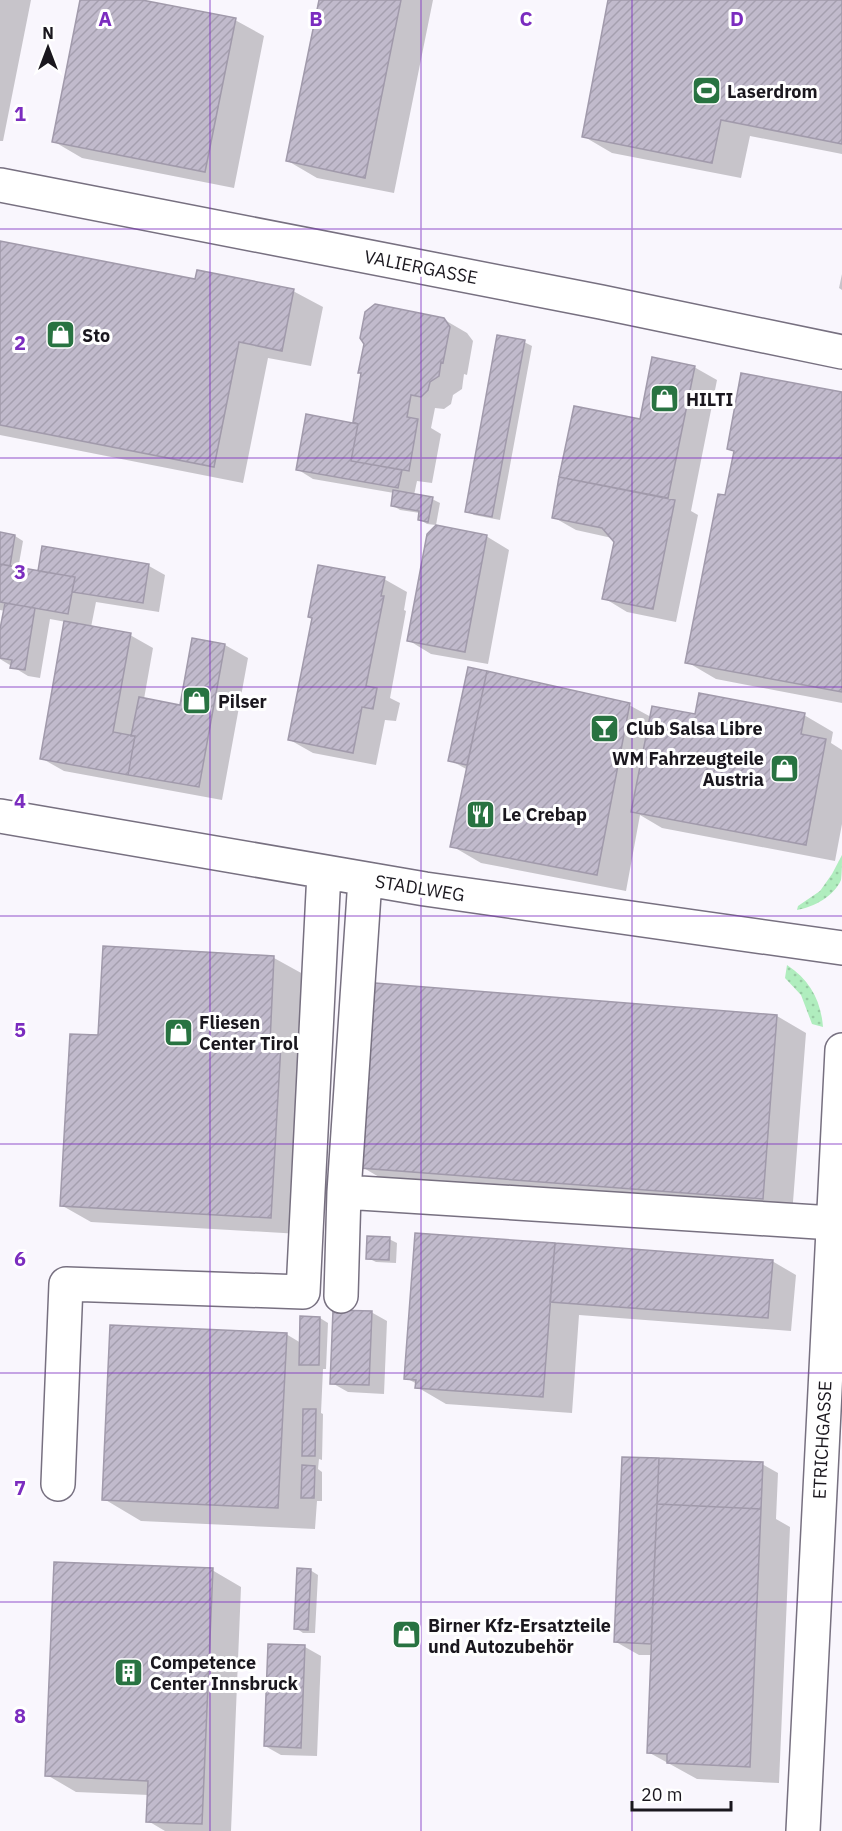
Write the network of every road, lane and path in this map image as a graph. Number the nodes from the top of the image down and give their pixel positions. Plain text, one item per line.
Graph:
1 (0, 185) edge
2 (842, 351) edge
3 (0, 816) edge
4 (324, 872) junction
5 (365, 879) junction
6 (842, 948) edge
7 (842, 1050) edge
8 (345, 1192) junction
9 (833, 1223) junction
10 (341, 1296) dead end
11 (58, 1484) dead end
12 (803, 1831) edge

1 - 2 street, VALIERGASSE
3 - 4 street, STADLWEG
4 - 5 street, STADLWEG
4 - 11 street
5 - 6 street, STADLWEG
5 - 8 street
7 - 9 street, ETRICHGASSE
8 - 9 street
8 - 10 street
9 - 12 street, ETRICHGASSE

